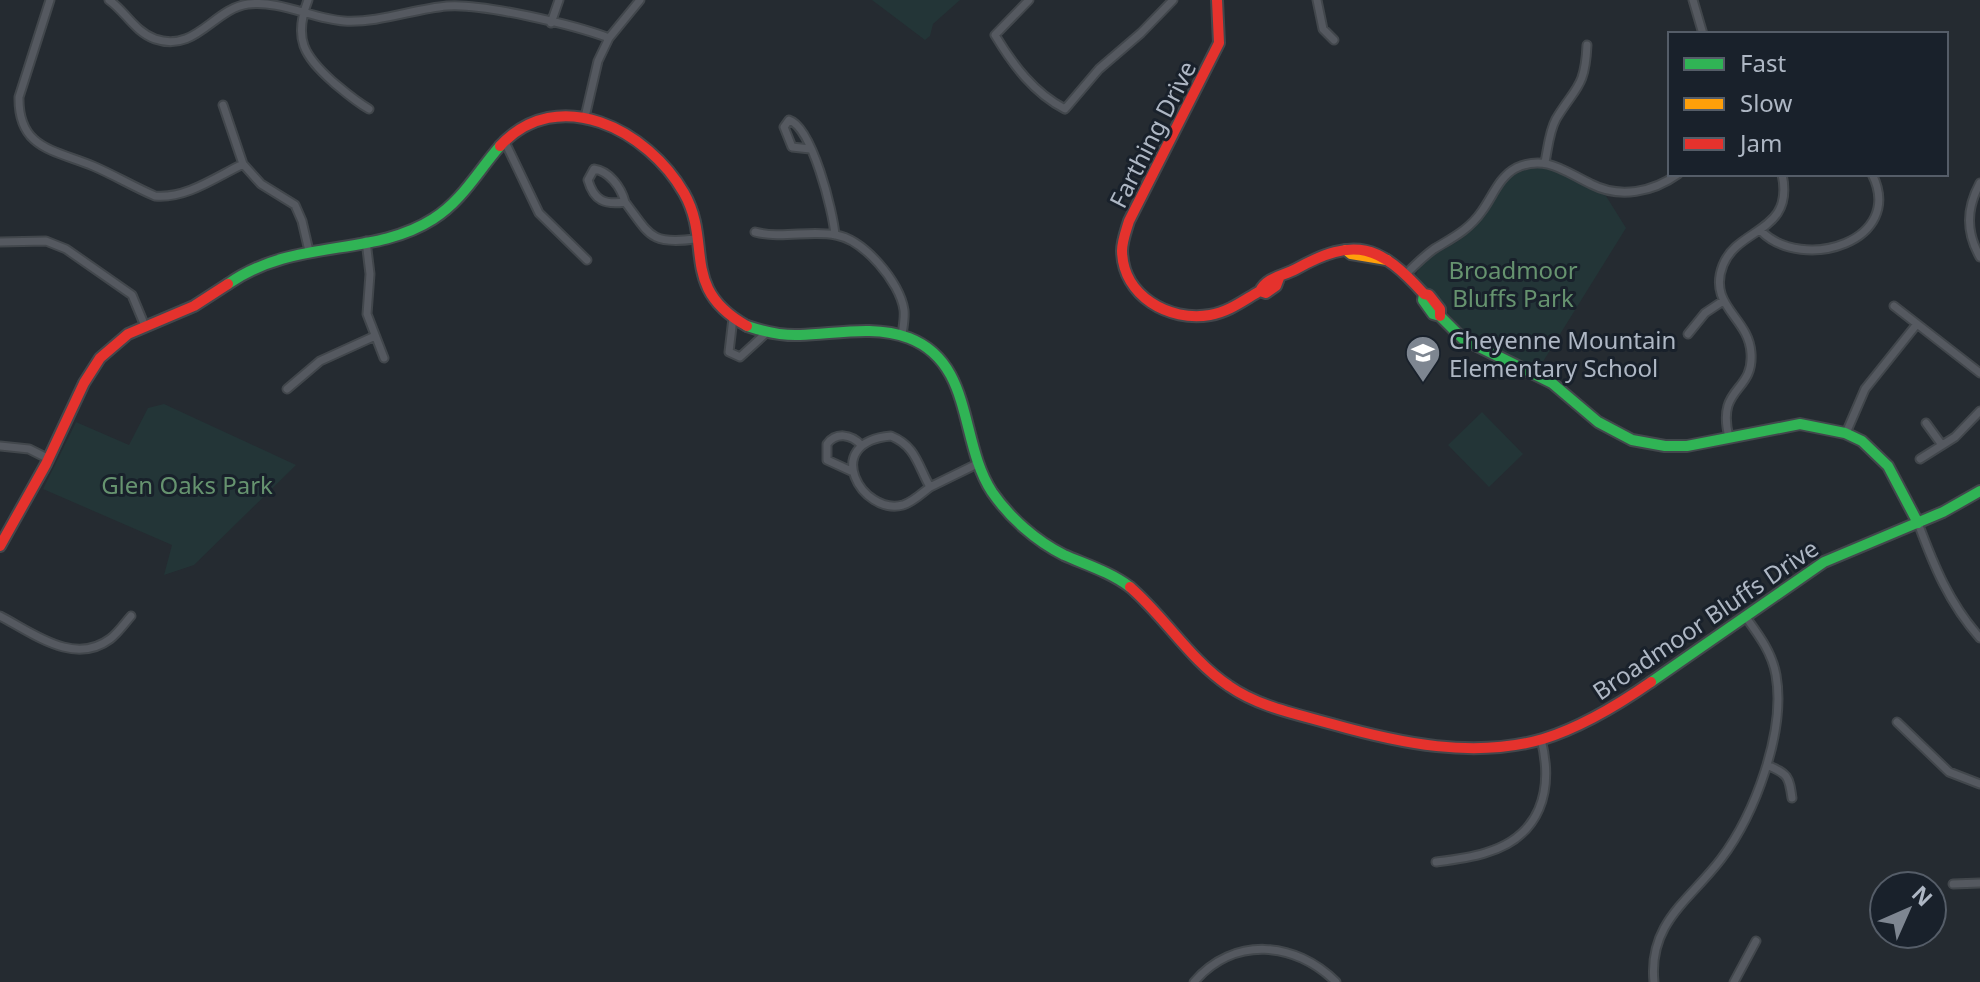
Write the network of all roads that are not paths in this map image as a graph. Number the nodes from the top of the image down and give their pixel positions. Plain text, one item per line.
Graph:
1 (50, 0) edge
2 (109, 0) edge
3 (308, 0) edge
4 (559, 0) edge
5 (640, 0) edge
6 (1029, 0) edge
7 (1173, 0) edge
8 (1217, 0) edge
9 (1317, 0) edge
10 (1693, 0) edge
11 (304, 13) junction
12 (551, 23) junction
13 (1702, 32) edge
14 (609, 38) junction
15 (1334, 40) dead end
16 (1587, 45) dead end
17 (223, 105) dead end
18 (369, 109) dead end
19 (585, 117) junction
20 (504, 140) junction
21 (810, 149) dead end
22 (1545, 162) junction
23 (243, 164) junction
24 (1674, 176) edge
25 (1782, 176) edge
26 (1873, 176) edge
27 (1980, 183) edge
28 (625, 202) junction
29 (1761, 231) junction
30 (755, 232) dead end
31 (835, 235) junction
32 (695, 239) junction
33 (366, 241) junction
34 (0, 242) edge
35 (309, 251) junction
36 (1980, 257) edge
37 (587, 260) dead end
38 (1406, 274) junction
39 (1723, 301) junction
40 (1894, 306) dead end
41 (733, 318) junction
42 (1917, 324) junction
43 (145, 326) junction
44 (765, 334) junction
45 (1688, 334) dead end
46 (902, 335) junction
47 (375, 336) junction
48 (384, 358) dead end
49 (1980, 373) edge
50 (287, 389) dead end
51 (1980, 411) edge
52 (1926, 423) dead end
53 (1846, 433) junction
54 (1729, 437) junction
55 (861, 445) junction
56 (1942, 445) junction
57 (0, 446) edge
58 (49, 459) junction
59 (1920, 459) dead end
60 (977, 464) junction
61 (851, 471) junction
62 (930, 487) junction
63 (1980, 491) edge
64 (1918, 523) junction
65 (0, 546) edge
66 (0, 616) edge
67 (131, 616) dead end
68 (1745, 616) junction
69 (1980, 638) edge
70 (1897, 722) dead end
71 (1541, 739) junction
72 (1767, 765) junction
73 (1980, 784) edge
74 (1792, 798) dead end
75 (1436, 862) dead end
76 (1980, 883) edge
77 (1953, 884) dead end
78 (1756, 941) dead end
79 (1194, 982) edge
80 (1336, 982) edge
81 (1654, 982) edge
82 (1734, 982) edge

1 - 23 street
2 - 11 street
3 - 11 street
4 - 12 street
5 - 14 street
6 - 7 street
8 - 38 street, Farthing Drive
9 - 15 street
10 - 13 street
11 - 12 street
11 - 18 street
12 - 14 street
14 - 19 street
16 - 22 street
17 - 23 street
19 - 20 street, Broadmoor Bluffs Drive
19 - 32 street, Broadmoor Bluffs Drive
20 - 33 street, Broadmoor Bluffs Drive
20 - 37 street
21 - 31 street
22 - 24 street
22 - 38 street
23 - 35 street
25 - 29 street
26 - 29 street
27 - 36 street
28 - 28 street
28 - 32 street
29 - 39 street
30 - 31 street
31 - 46 street
32 - 41 street, Broadmoor Bluffs Drive
33 - 35 street, Broadmoor Bluffs Drive
33 - 47 street
34 - 43 street
35 - 43 street, Broadmoor Bluffs Drive
38 - 54 street, Farthing Drive
39 - 45 street
39 - 54 street
40 - 42 street
41 - 44 street, Broadmoor Bluffs Drive
41 - 44 street
42 - 49 street
42 - 53 street
43 - 58 street, Broadmoor Bluffs Drive
44 - 46 street, Broadmoor Bluffs Drive
46 - 60 street, Broadmoor Bluffs Drive
47 - 48 street
47 - 50 street
51 - 56 street
52 - 56 street
53 - 54 street, Farthing Drive
53 - 64 street, Farthing Drive
55 - 61 street
55 - 61 street
55 - 62 street
56 - 59 street
57 - 58 street
58 - 65 street, Broadmoor Bluffs Drive
60 - 62 street
60 - 71 street, Broadmoor Bluffs Drive
61 - 62 street
63 - 64 street, Broadmoor Bluffs Drive
64 - 68 street, Broadmoor Bluffs Drive
64 - 69 street, Farthing Drive
66 - 67 street
68 - 71 street, Broadmoor Bluffs Drive
68 - 72 street
70 - 73 street
71 - 75 street
72 - 74 street
72 - 81 street
76 - 77 street
78 - 82 street
79 - 80 street

